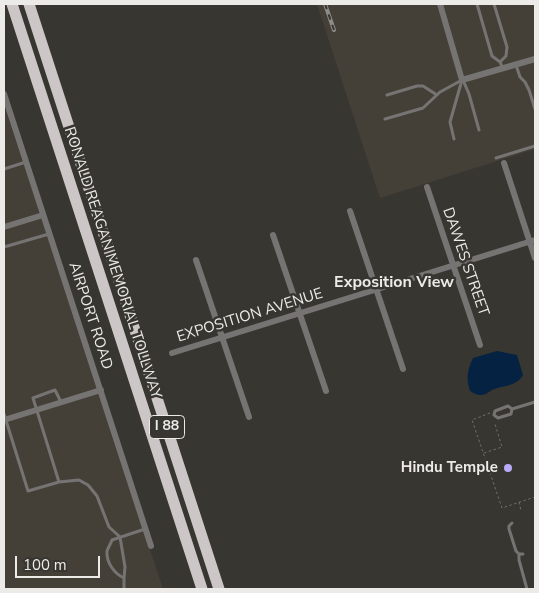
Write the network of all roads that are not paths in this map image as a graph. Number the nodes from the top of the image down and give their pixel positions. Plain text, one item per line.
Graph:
1 (12, 4) edge
2 (29, 4) edge
3 (440, 4) edge
4 (477, 4) edge
5 (494, 4) edge
6 (535, 59) edge
7 (516, 65) junction
8 (502, 66) junction
9 (462, 80) junction
10 (4, 94) edge
11 (387, 95) dead end
12 (437, 95) junction
13 (535, 109) edge
14 (386, 119) dead end
15 (479, 130) dead end
16 (454, 139) dead end
17 (535, 146) edge
18 (496, 158) dead end
19 (26, 162) junction
20 (504, 163) dead end
21 (4, 169) edge
22 (427, 187) dead end
23 (350, 211) dead end
24 (43, 214) junction
25 (4, 227) edge
26 (50, 234) junction
27 (273, 235) dead end
28 (533, 241) edge
29 (4, 247) edge
30 (535, 258) edge
31 (196, 260) dead end
32 (454, 266) junction
33 (106, 267) junction
34 (377, 290) junction
35 (300, 314) junction
36 (223, 338) junction
37 (480, 345) dead end
38 (172, 353) dead end
39 (403, 368) dead end
40 (101, 390) junction
41 (326, 391) dead end
42 (61, 402) junction
43 (535, 402) edge
44 (512, 409) junction
45 (37, 410) junction
46 (249, 417) dead end
47 (4, 418) edge
48 (59, 482) junction
49 (512, 524) dead end
50 (146, 529) junction
51 (120, 537) junction
52 (151, 546) dead end
53 (124, 578) junction
54 (124, 589) edge
55 (202, 589) edge
56 (219, 589) edge
57 (527, 589) edge

1 - 33 highway, RONALD REAGAN MEMORIAL TOLLWAY / I 88
2 - 33 highway, RONALD REAGAN MEMORIAL TOLLWAY / I 88
3 - 9 street
4 - 8 lane
5 - 8 lane
6 - 7 street
7 - 8 street
7 - 13 lane
8 - 9 street
9 - 12 lane
9 - 15 lane
9 - 16 lane
10 - 19 street, AIRPORT ROAD
11 - 12 lane
12 - 14 lane
17 - 18 lane
19 - 21 lane
19 - 24 street, AIRPORT ROAD
20 - 28 street
22 - 32 street, DAWES STREET
23 - 34 street
24 - 25 street
24 - 26 street, AIRPORT ROAD
26 - 29 lane
26 - 40 street, AIRPORT ROAD
27 - 35 street
28 - 30 street
28 - 32 street, EXPOSITION AVENUE
31 - 36 street
32 - 34 street, EXPOSITION AVENUE
32 - 37 street, DAWES STREET
33 - 55 highway, RONALD REAGAN MEMORIAL TOLLWAY / I 88
33 - 56 highway, RONALD REAGAN MEMORIAL TOLLWAY / I 88
34 - 35 street, EXPOSITION AVENUE
34 - 39 street
35 - 36 street, EXPOSITION AVENUE
35 - 41 street
36 - 38 street, EXPOSITION AVENUE
36 - 46 street
40 - 42 street
40 - 50 street, AIRPORT ROAD
42 - 45 street
42 - 45 lane
43 - 44 lane
44 - 44 lane
45 - 47 street
45 - 48 lane
47 - 48 lane
48 - 51 lane
49 - 57 lane
50 - 51 lane
50 - 52 street, AIRPORT ROAD
51 - 53 lane
51 - 53 lane
53 - 54 lane

